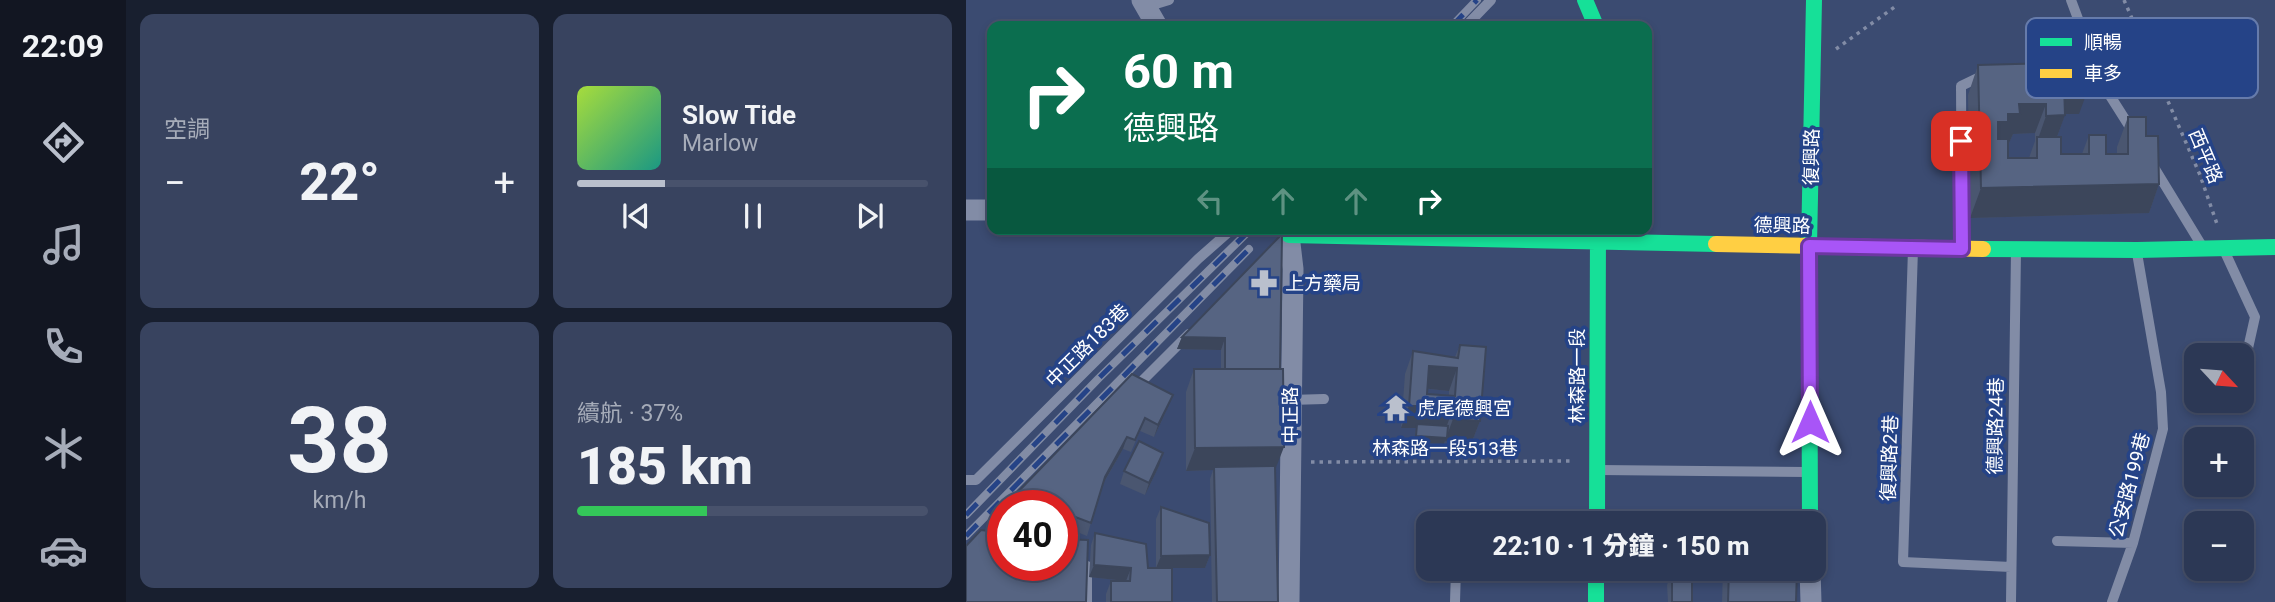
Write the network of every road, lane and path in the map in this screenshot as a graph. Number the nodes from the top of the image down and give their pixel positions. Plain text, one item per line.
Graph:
1 (1169, 0) edge
2 (1491, 0) edge
3 (1585, 0) edge
4 (1814, 0) edge
5 (2071, 0) edge
6 (2124, 0) edge
7 (1144, 4) edge
8 (1896, 6) dead end
9 (2077, 18) edge
10 (2132, 18) edge
11 (1154, 21) edge
12 (1470, 21) edge
13 (1594, 21) edge
14 (1813, 62) junction
15 (1991, 71) edge
16 (2112, 98) edge
17 (2167, 98) edge
18 (2143, 147) edge
19 (2149, 159) edge
20 (966, 210) edge
21 (987, 210) edge
22 (1225, 235) edge
23 (1597, 235) edge
24 (1285, 236) edge
25 (1809, 246) junction
26 (2275, 247) edge
27 (1913, 248) junction
28 (2203, 248) junction
29 (2223, 248) junction
30 (1962, 249) junction
31 (2016, 250) junction
32 (2137, 250) junction
33 (1201, 322) edge
34 (2249, 343) edge
35 (1324, 399) dead end
36 (1124, 400) edge
37 (1290, 400) junction
38 (1291, 462) junction
39 (1598, 470) junction
40 (1810, 472) junction
41 (966, 480) edge
42 (1597, 511) edge
43 (1810, 511) edge
44 (987, 538) edge
45 (2057, 541) dead end
46 (2133, 543) junction
47 (966, 560) edge
48 (1087, 566) edge
49 (2011, 567) junction
50 (1456, 581) edge
51 (1596, 581) edge
52 (1810, 581) edge
53 (1087, 602) edge
54 (1289, 602) edge
55 (1455, 602) edge
56 (1596, 602) edge
57 (1811, 602) edge
58 (2011, 602) edge
59 (2112, 602) edge

1 - 7 lane
2 - 12 lane
3 - 13 street
4 - 14 street, 復興路
5 - 9 lane
6 - 10 path, 西平路
7 - 11 street
8 - 14 path
14 - 25 street, 復興路
15 - 30 lane
16 - 18 lane
17 - 29 path, 西平路
19 - 28 lane
20 - 21 street
22 - 41 lane, 中正路183巷
23 - 24 street, 德興路
23 - 25 street, 德興路
23 - 39 street, 林森路一段
24 - 37 street, 中正路
25 - 27 street, 德興路
25 - 40 street, 復興路
26 - 29 street, 德興路
27 - 30 street, 德興路
27 - 49 lane, 復興路2巷
28 - 29 street, 德興路
28 - 32 street, 德興路
29 - 34 lane
30 - 31 street, 德興路
31 - 32 street, 德興路
31 - 49 lane, 德興路24巷
32 - 46 lane, 公安路199巷
33 - 36 lane
35 - 37 lane
37 - 38 street, 中正路
38 - 39 path, 林森路一段513巷
38 - 54 street, 中正路
39 - 40 lane
39 - 42 street, 林森路一段
40 - 43 street, 復興路
44 - 47 lane
45 - 46 lane
46 - 59 lane, 公安路199巷
48 - 53 lane
49 - 58 lane, 德興路24巷
50 - 55 lane
51 - 56 street
52 - 57 street

